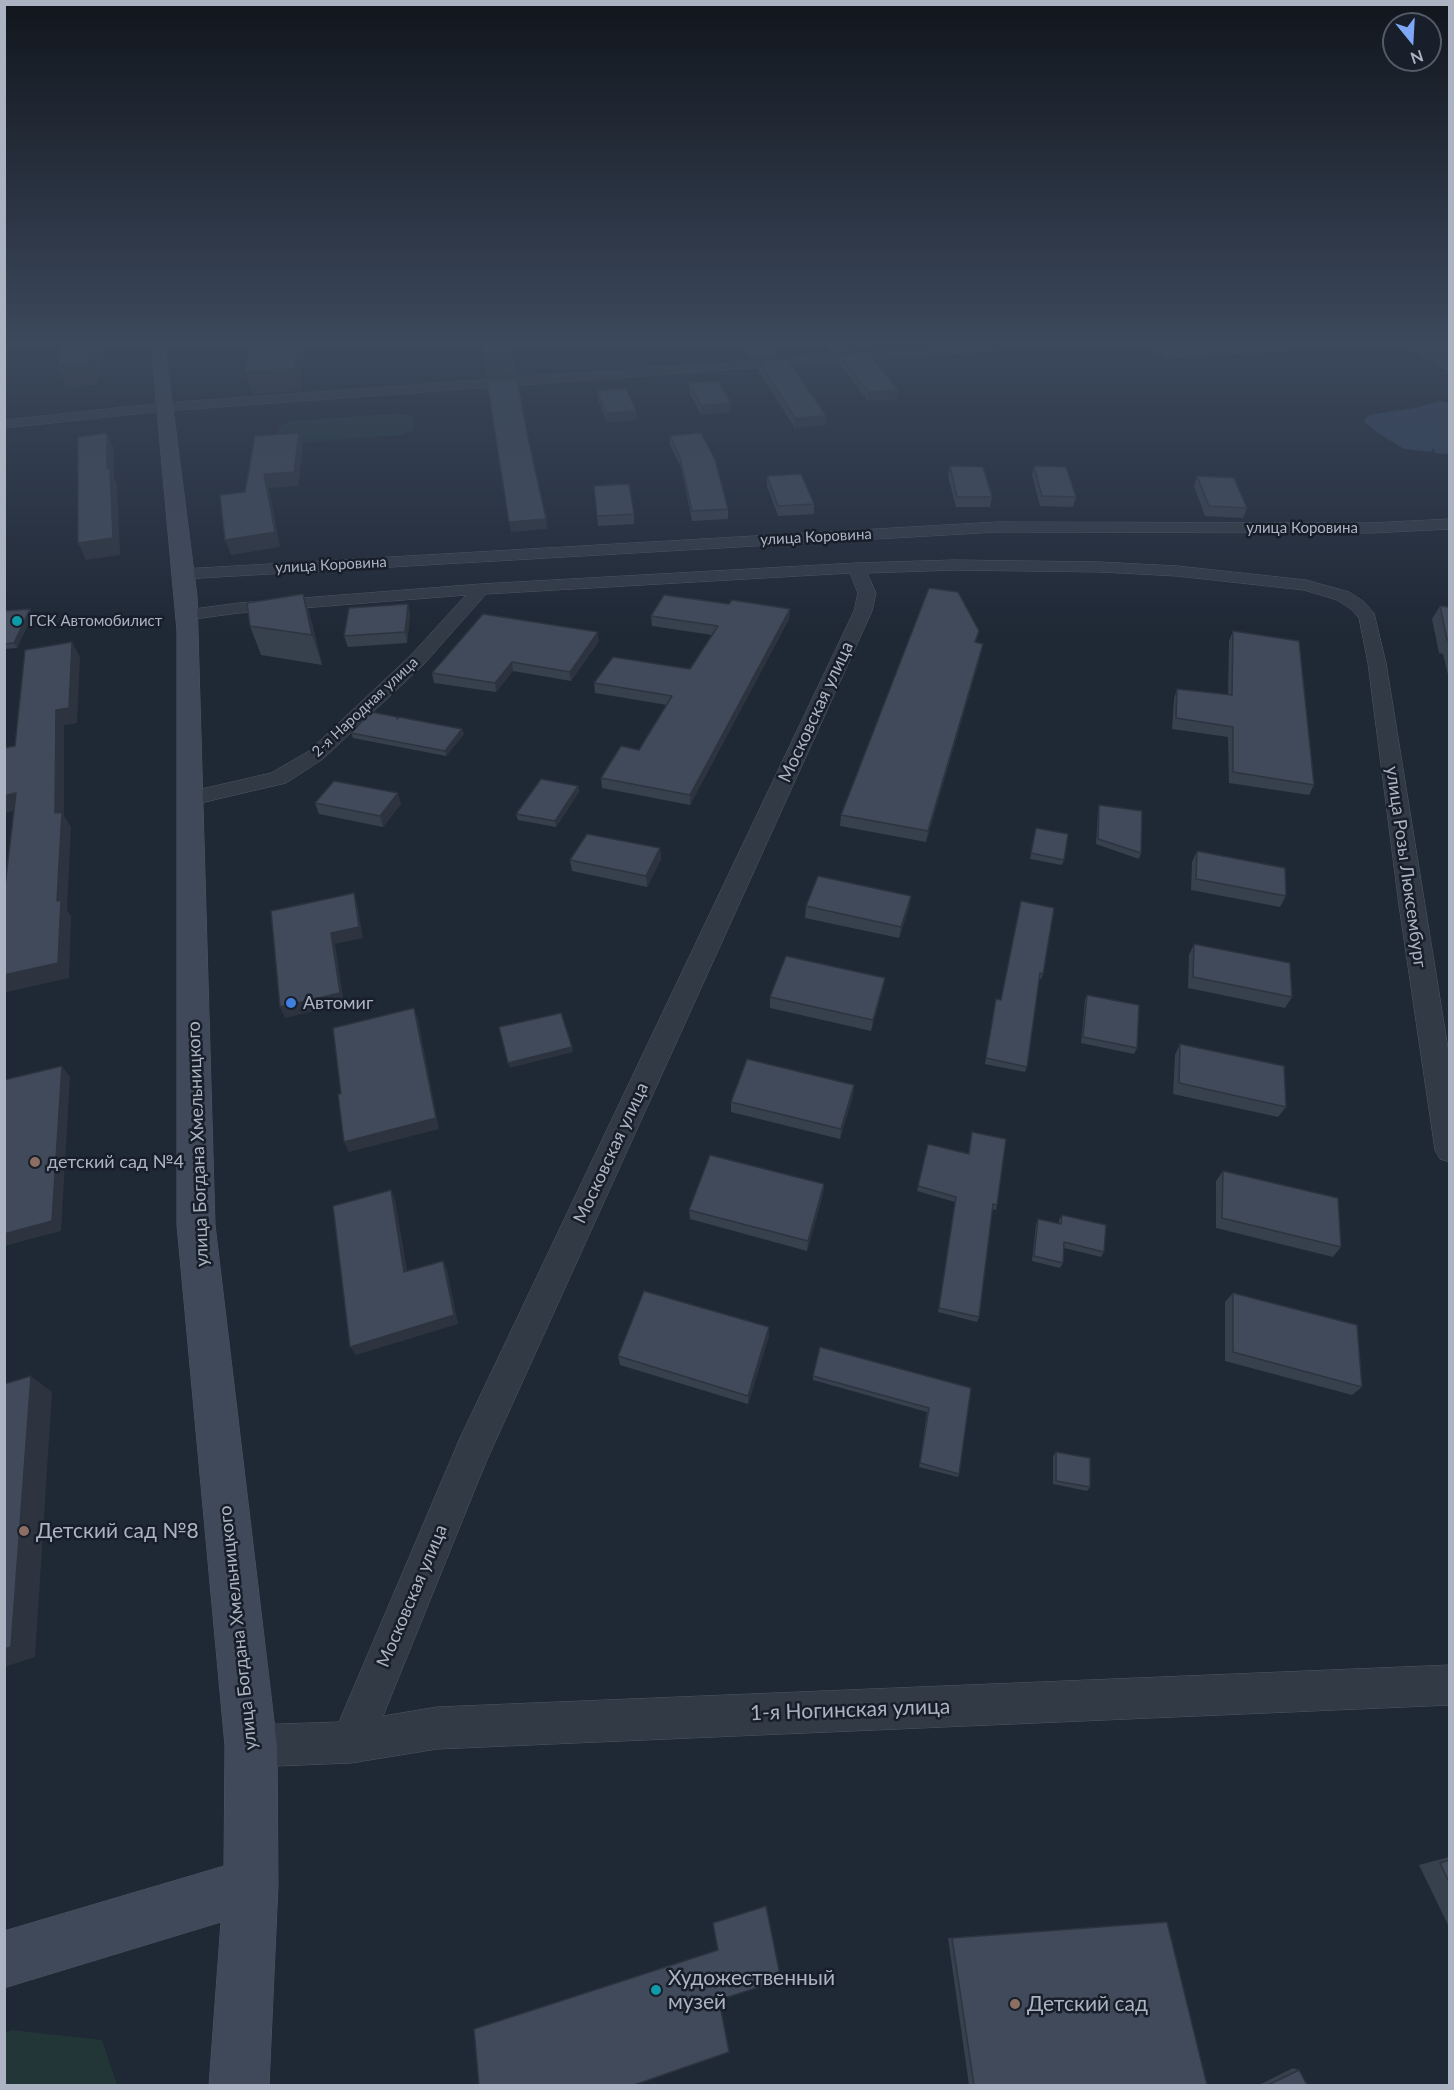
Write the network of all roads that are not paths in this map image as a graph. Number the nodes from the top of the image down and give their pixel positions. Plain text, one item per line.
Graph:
1 (168, 443) edge
2 (1449, 524) edge
3 (856, 568) junction
4 (183, 574) junction
5 (481, 589) junction
6 (186, 615) junction
7 (192, 798) junction
8 (1449, 1150) edge
9 (1449, 1685) edge
10 (351, 1742) junction
11 (251, 1746) junction
12 (251, 1885) junction
13 (4, 1960) edge
14 (239, 2085) edge

1 - 4 street, улица Богдана Хмельницкого
2 - 4 street, улица Коровина
3 - 5 street
3 - 8 street, улица Розы Люксембург
3 - 10 street, Московская улица
4 - 6 street, улица Богдана Хмельницкого
5 - 6 street
5 - 7 street, 2-я Народная улица
6 - 7 street, улица Богдана Хмельницкого
7 - 11 street, улица Богдана Хмельницкого
9 - 10 street, 1-я Ногинская улица
10 - 11 street, 1-я Ногинская улица
11 - 12 street, улица Богдана Хмельницкого
12 - 13 street
12 - 14 street, улица Богдана Хмельницкого

